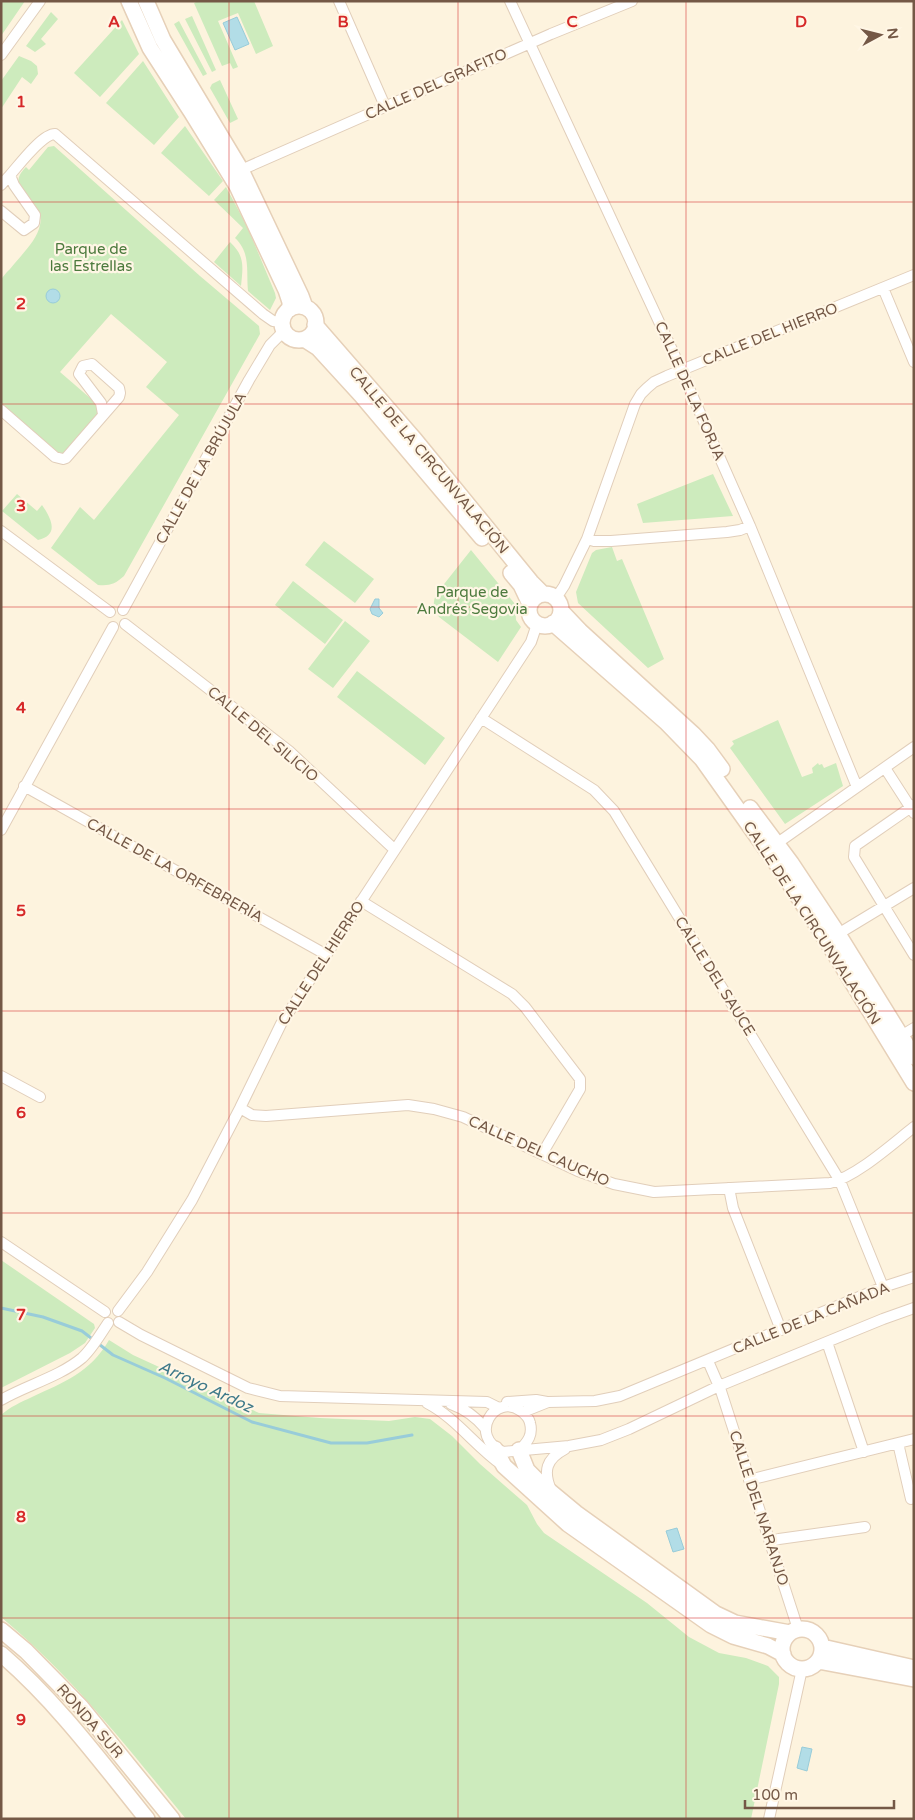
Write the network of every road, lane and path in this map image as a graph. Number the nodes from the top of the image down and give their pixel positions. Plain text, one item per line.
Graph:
1 (40, 1) edge
2 (129, 1) edge
3 (146, 1) edge
4 (339, 1) edge
5 (510, 1) edge
6 (632, 1) edge
7 (530, 43) junction
8 (1, 55) edge
9 (385, 106) junction
10 (236, 173) junction
11 (10, 175) junction
12 (1, 185) edge
13 (1, 211) edge
14 (914, 275) edge
15 (883, 288) junction
16 (297, 308) junction
17 (315, 325) junction
18 (283, 327) junction
19 (304, 339) junction
20 (914, 362) edge
21 (681, 370) junction
22 (1, 410) edge
23 (103, 414) junction
24 (750, 526) junction
25 (1, 530) edge
26 (587, 538) junction
27 (530, 604) junction
28 (553, 607) junction
29 (123, 610) junction
30 (110, 612) junction
31 (125, 624) junction
32 (537, 624) junction
33 (113, 627) junction
34 (481, 718) junction
35 (914, 747) edge
36 (885, 768) junction
37 (24, 786) junction
38 (857, 787) junction
39 (913, 809) edge
40 (1, 830) edge
41 (776, 844) junction
42 (395, 850) junction
43 (914, 888) edge
44 (361, 901) junction
45 (884, 906) junction
46 (838, 934) junction
47 (325, 954) junction
48 (914, 956) edge
49 (907, 1032) edge
50 (914, 1057) edge
51 (1, 1076) edge
52 (914, 1083) edge
53 (40, 1097) dead end
54 (240, 1108) junction
55 (914, 1128) edge
56 (542, 1154) junction
57 (840, 1181) junction
58 (729, 1188) junction
59 (1, 1242) edge
60 (914, 1277) edge
61 (883, 1287) junction
62 (914, 1308) edge
63 (118, 1311) junction
64 (105, 1312) junction
65 (119, 1322) junction
66 (108, 1324) junction
67 (781, 1330) junction
68 (827, 1342) junction
69 (708, 1360) junction
70 (719, 1386) junction
71 (1, 1400) edge
72 (424, 1401) junction
73 (445, 1402) junction
74 (487, 1402) junction
75 (548, 1402) junction
76 (499, 1408) junction
77 (524, 1412) junction
78 (485, 1428) junction
79 (914, 1439) edge
80 (898, 1443) junction
81 (569, 1446) junction
82 (495, 1449) junction
83 (520, 1450) junction
84 (864, 1452) junction
85 (504, 1466) junction
86 (749, 1480) junction
87 (553, 1493) junction
88 (911, 1498) dead end
89 (866, 1527) dead end
90 (770, 1542) junction
91 (1, 1630) edge
92 (794, 1631) junction
93 (1, 1654) edge
94 (783, 1654) junction
95 (820, 1654) junction
96 (914, 1668) edge
97 (802, 1669) junction
98 (914, 1679) edge
99 (147, 1819) edge
100 (172, 1819) edge
101 (769, 1819) edge

1 - 8 street
2 - 10 street
3 - 10 street
4 - 9 street
5 - 7 street, CALLE DE LA FORJA
6 - 7 street, CALLE DEL GRAFITO
7 - 9 street, CALLE DEL GRAFITO
7 - 21 street, CALLE DE LA FORJA
9 - 10 street, CALLE DEL GRAFITO
10 - 16 street
11 - 12 street
11 - 13 street
11 - 18 street
14 - 15 street, CALLE DEL HIERRO
15 - 20 street
15 - 21 street, CALLE DEL HIERRO
16 - 17 street
16 - 18 street
17 - 19 street
17 - 28 street, CALLE DE LA CIRCUNVALACIÓN
18 - 19 street
18 - 29 street, CALLE DE LA BRÚJULA
19 - 27 street, CALLE DE LA CIRCUNVALACIÓN
21 - 24 street, CALLE DE LA FORJA
21 - 26 street, CALLE DEL HIERRO
22 - 23 street
23 - 23 street
24 - 26 street
24 - 38 street, CALLE DE LA FORJA
25 - 30 street
26 - 28 street, CALLE DEL HIERRO
27 - 28 street
27 - 32 street, CALLE DE LA CIRCUNVALACIÓN
28 - 32 street
28 - 41 street, CALLE DE LA CIRCUNVALACIÓN
28 - 52 street, CALLE DE LA CIRCUNVALACIÓN
29 - 30 street
29 - 31 street
30 - 33 street
31 - 33 street
31 - 42 street, CALLE DEL SILICIO
32 - 34 street, CALLE DEL HIERRO
33 - 37 street
34 - 42 street, CALLE DEL HIERRO
34 - 57 street, CALLE DEL SAUCE
35 - 36 street
36 - 38 street
36 - 39 street
37 - 40 street
37 - 47 street, CALLE DE LA ORFEBRERÍA
38 - 41 street
39 - 45 street
41 - 46 street, CALLE DE LA CIRCUNVALACIÓN
42 - 44 street, CALLE DEL HIERRO
43 - 45 street
44 - 47 street, CALLE DEL HIERRO
44 - 56 street
45 - 46 street
45 - 48 street
46 - 49 street, CALLE DE LA CIRCUNVALACIÓN
47 - 54 street, CALLE DEL HIERRO
49 - 50 street, CALLE DE LA CIRCUNVALACIÓN
51 - 53 street
54 - 56 street, CALLE DEL CAUCHO
54 - 63 street, CALLE DEL HIERRO
55 - 57 street, CALLE DEL CAUCHO
56 - 58 street, CALLE DEL CAUCHO
57 - 58 street, CALLE DEL CAUCHO
57 - 61 street, CALLE DEL SAUCE
58 - 67 street
59 - 64 street
60 - 61 street, CALLE DE LA CAÑADA
61 - 67 street, CALLE DE LA CAÑADA
62 - 68 street, CALLE DE LA CAÑADA
63 - 64 street
63 - 65 street
64 - 66 street
65 - 66 street
65 - 72 street, CALLE DE LA CAÑADA
66 - 71 street
67 - 69 street, CALLE DE LA CAÑADA
68 - 70 street, CALLE DE LA CAÑADA
68 - 84 street
69 - 70 street
69 - 75 street, CALLE DE LA CAÑADA
70 - 81 street, CALLE DE LA CAÑADA
70 - 86 street, CALLE DEL NARANJO
72 - 73 street, CALLE DE LA CAÑADA
72 - 85 street
73 - 74 street, CALLE DE LA CAÑADA
73 - 78 street, CALLE DE LA CAÑADA
74 - 75 street, CALLE DE LA CAÑADA
74 - 76 street, CALLE DE LA CAÑADA
75 - 77 street, CALLE DE LA CAÑADA
76 - 77 street
76 - 78 street
77 - 83 street
78 - 82 street
79 - 80 street
80 - 84 street
80 - 88 street
81 - 83 street, CALLE DE LA CAÑADA
81 - 87 street
82 - 83 street
82 - 85 street
83 - 87 street
84 - 86 street
85 - 94 street
86 - 90 street, CALLE DEL NARANJO
87 - 92 street
89 - 90 street
90 - 92 street, CALLE DEL NARANJO
91 - 100 street, RONDA SUR
92 - 94 street
92 - 95 street
93 - 99 street, RONDA SUR
94 - 97 street
95 - 96 street
95 - 97 street
95 - 98 street
97 - 101 street

